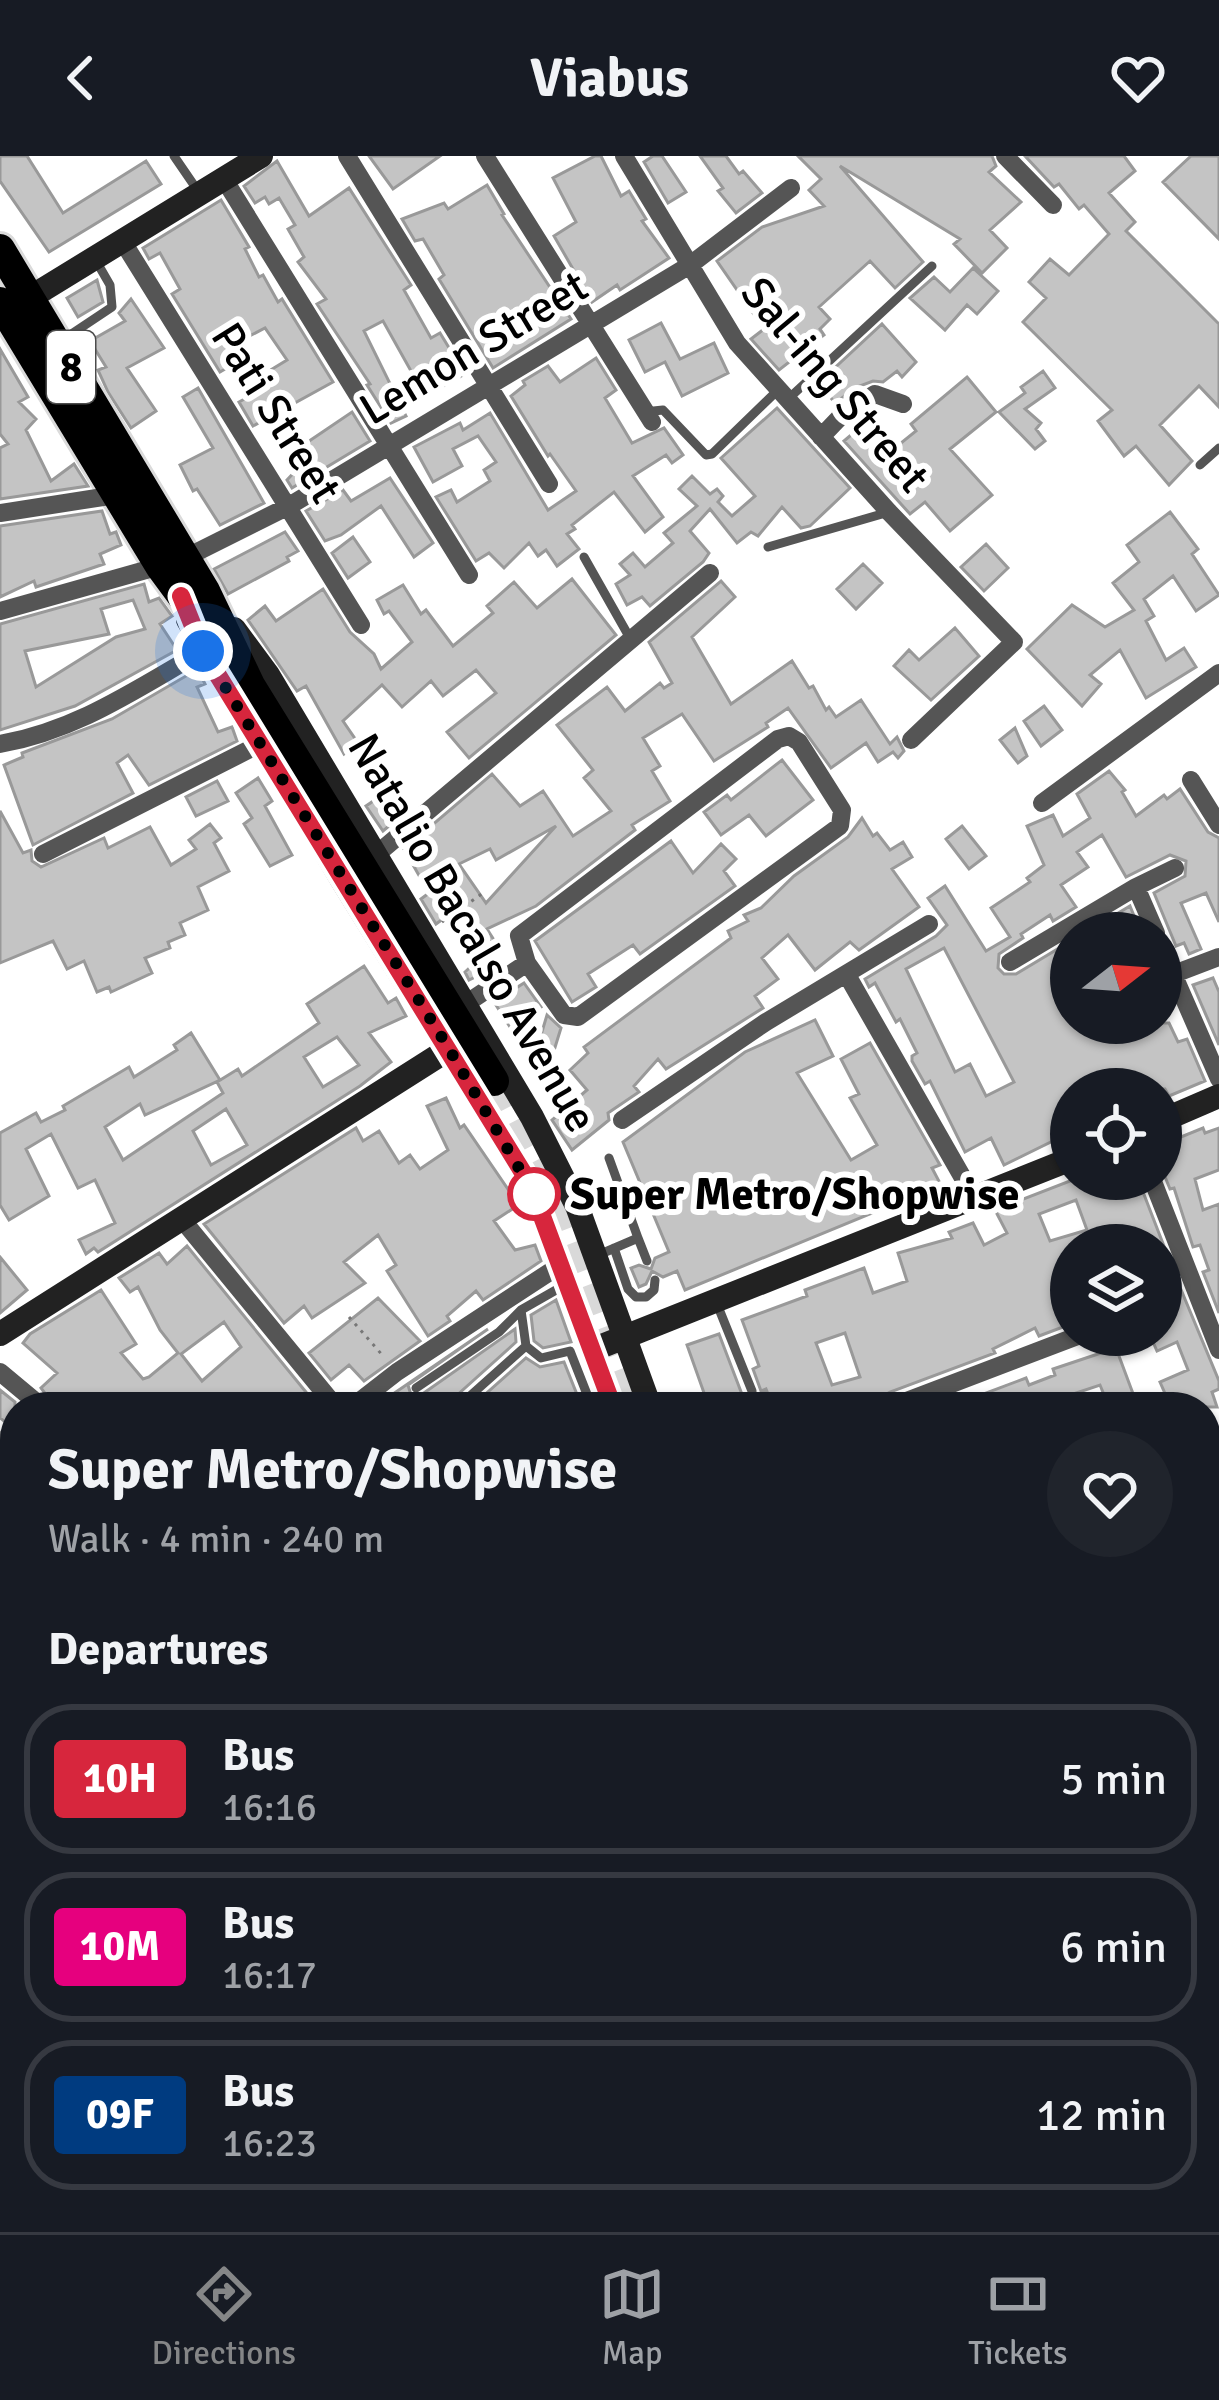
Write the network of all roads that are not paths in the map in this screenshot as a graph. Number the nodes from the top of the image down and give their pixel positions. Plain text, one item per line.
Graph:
1 (174, 156) edge
2 (261, 156) edge
3 (347, 156) edge
4 (484, 156) edge
5 (1005, 156) edge
6 (631, 158) edge
7 (224, 179) junction
8 (791, 188) dead end
9 (201, 194) junction
10 (1053, 205) dead end
11 (123, 242) junction
12 (0, 249) edge
13 (95, 260) junction
14 (689, 265) junction
15 (932, 266) dead end
16 (12, 304) edge
17 (590, 322) junction
18 (57, 344) junction
19 (488, 385) junction
20 (783, 395) junction
21 (903, 404) dead end
22 (648, 417) joint
23 (821, 437) junction
24 (388, 446) junction
25 (1219, 448) edge
26 (1201, 465) dead end
27 (549, 484) dead end
28 (116, 495) junction
29 (289, 506) junction
30 (889, 512) junction
31 (0, 513) edge
32 (768, 547) dead end
33 (584, 557) dead end
34 (173, 562) junction
35 (710, 573) dead end
36 (469, 575) dead end
37 (193, 594) junction
38 (0, 611) edge
39 (361, 625) dead end
40 (631, 640) junction
41 (203, 651) junction
42 (1219, 673) edge
43 (911, 740) dead end
44 (0, 744) edge
45 (260, 744) junction
46 (1191, 780) dead end
47 (1042, 803) dead end
48 (1219, 825) edge
49 (43, 854) dead end
50 (376, 854) junction
51 (1175, 868) dead end
52 (1136, 887) junction
53 (1147, 912) edge
54 (928, 924) dead end
55 (1219, 957) edge
56 (1010, 962) dead end
57 (527, 964) junction
58 (1182, 971) edge
59 (847, 975) junction
60 (1182, 992) edge
61 (467, 1004) junction
62 (449, 1049) junction
63 (1219, 1078) edge
64 (494, 1081) tunnel mouth
65 (1219, 1096) edge
66 (1182, 1112) edge
67 (622, 1120) dead end
68 (610, 1158) dead end
69 (1050, 1168) edge
70 (975, 1199) junction
71 (1160, 1200) edge
72 (179, 1217) junction
73 (638, 1238) junction
74 (605, 1252) junction
75 (647, 1261) dead end
76 (565, 1274) junction
77 (655, 1280) dead end
78 (716, 1302) junction
79 (521, 1310) junction
80 (0, 1334) edge
81 (626, 1338) junction
82 (526, 1346) junction
83 (1050, 1346) edge
84 (581, 1350) junction
85 (1219, 1350) edge
86 (0, 1372) edge
87 (416, 1388) dead end
88 (24, 1392) edge
89 (323, 1392) edge
90 (372, 1392) edge
91 (475, 1392) edge
92 (589, 1392) edge
93 (605, 1392) edge
94 (645, 1392) edge
95 (752, 1392) edge
96 (930, 1392) edge

1 - 9 lane
2 - 7 main road
3 - 19 street
4 - 17 street
5 - 10 street
6 - 14 street, Sal-ing Street
7 - 9 main road
7 - 24 street
8 - 14 street, Lemon Street
9 - 11 main road
11 - 13 main road
11 - 29 street, Pati Street
12 - 16 main road, Natalio Bacalso Avenue / 8
13 - 16 main road
13 - 18 lane
14 - 17 street, Lemon Street
14 - 20 street, Sal-ing Street
15 - 20 lane
16 - 18 main road, Natalio Bacalso Avenue / 8
16 - 28 main road, Natalio Bacalso Avenue / 8
17 - 19 street, Lemon Street
17 - 22 street
18 - 34 main road, Natalio Bacalso Avenue / 8
19 - 24 street, Lemon Street
19 - 27 street
20 - 22 lane
20 - 23 street, Sal-ing Street
21 - 23 street
23 - 30 street, Sal-ing Street
24 - 29 street, Lemon Street
24 - 36 street
25 - 26 lane
28 - 31 street
28 - 34 main road, Natalio Bacalso Avenue / 8
29 - 34 street, Lemon Street
29 - 39 street, Pati Street
30 - 32 lane
30 - 43 street, Sal-ing Street
33 - 40 lane
34 - 37 main road, Natalio Bacalso Avenue / 8
34 - 38 street, Lemon Street
35 - 40 street
37 - 41 main road, Natalio Bacalso Avenue / 8
37 - 50 main road, Natalio Bacalso Avenue / 8
37 - 64 main road, Natalio Bacalso Avenue / 8
40 - 50 street
41 - 44 street
41 - 45 main road, Natalio Bacalso Avenue / 8
42 - 47 street
45 - 49 street
45 - 62 main road, Natalio Bacalso Avenue / 8
46 - 48 street
50 - 61 main road, Natalio Bacalso Avenue / 8
51 - 52 street
52 - 53 street
52 - 56 street
54 - 59 street
55 - 58 street
57 - 57 street
57 - 61 street
59 - 67 street
59 - 70 street
60 - 63 street
61 - 74 main road, Natalio Bacalso Avenue / 8
62 - 72 main road
62 - 76 main road, Natalio Bacalso Avenue / 8
65 - 66 main road
68 - 73 lane
69 - 70 main road
70 - 78 main road
71 - 85 street
72 - 80 main road
72 - 89 street
73 - 74 lane
73 - 75 lane
74 - 77 lane
74 - 81 main road, Natalio Bacalso Avenue / 8
76 - 79 lane
76 - 84 main road, Natalio Bacalso Avenue / 8
76 - 90 street
78 - 81 main road
78 - 95 lane
79 - 82 lane
79 - 87 lane
81 - 84 main road
81 - 94 main road, Natalio Bacalso Avenue / 8
82 - 84 lane
82 - 91 lane
83 - 96 street
84 - 92 lane
84 - 93 main road, Natalio Bacalso Avenue / 8
86 - 88 street

